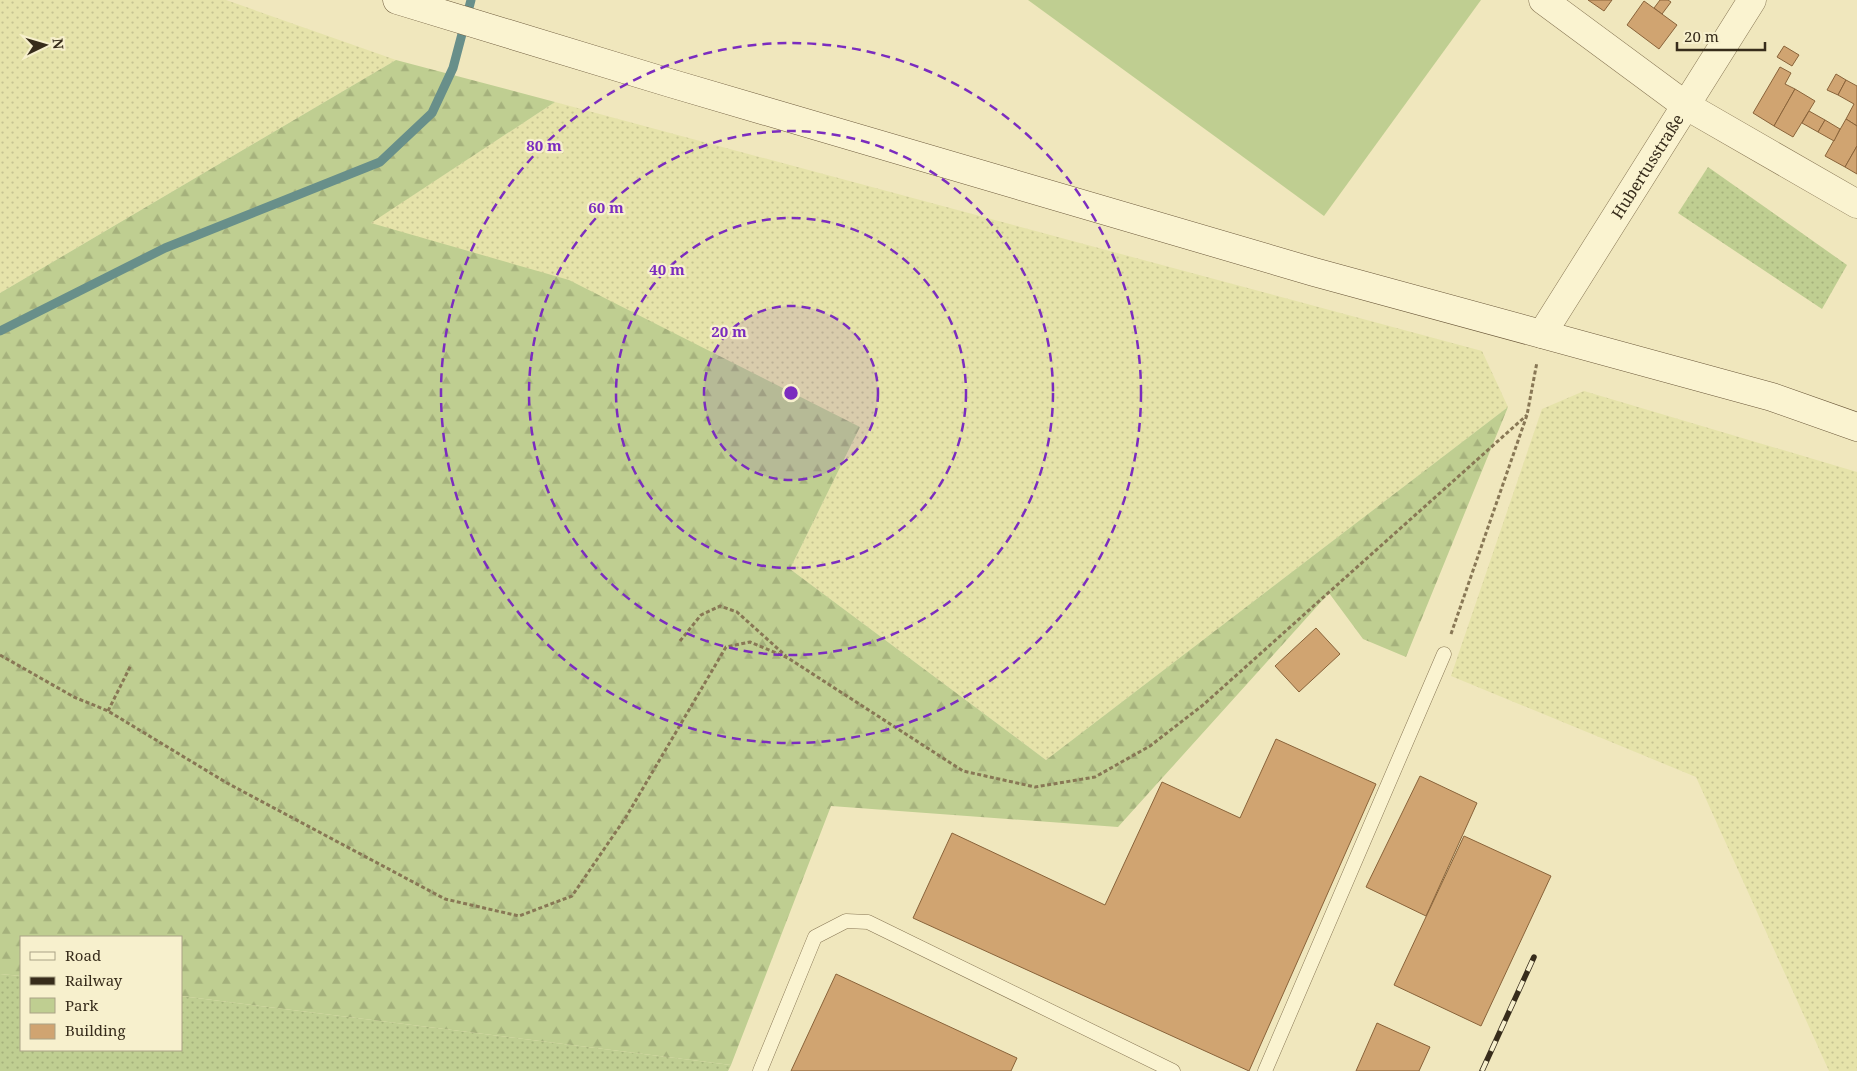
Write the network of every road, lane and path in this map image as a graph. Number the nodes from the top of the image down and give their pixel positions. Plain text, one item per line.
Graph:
1 (397, 0) edge
2 (1544, 0) edge
3 (1752, 0) edge
4 (1686, 105) junction
5 (1857, 204) edge
6 (1542, 334) junction
7 (1527, 415) junction
8 (1857, 427) edge
9 (680, 641) dead end
10 (1444, 654) joint
11 (0, 655) edge
12 (788, 658) junction
13 (132, 664) dead end
14 (108, 711) junction
15 (760, 1071) edge
16 (1173, 1071) edge
17 (1265, 1071) edge

1 - 6 main road
2 - 4 main road
3 - 4 main road, Hubertusstraße
4 - 5 main road
4 - 6 main road, Hubertusstraße
6 - 7 path
6 - 8 main road
7 - 10 path
7 - 12 path
9 - 12 path
10 - 17 lane
11 - 14 path
12 - 14 path
13 - 14 path
15 - 16 lane

